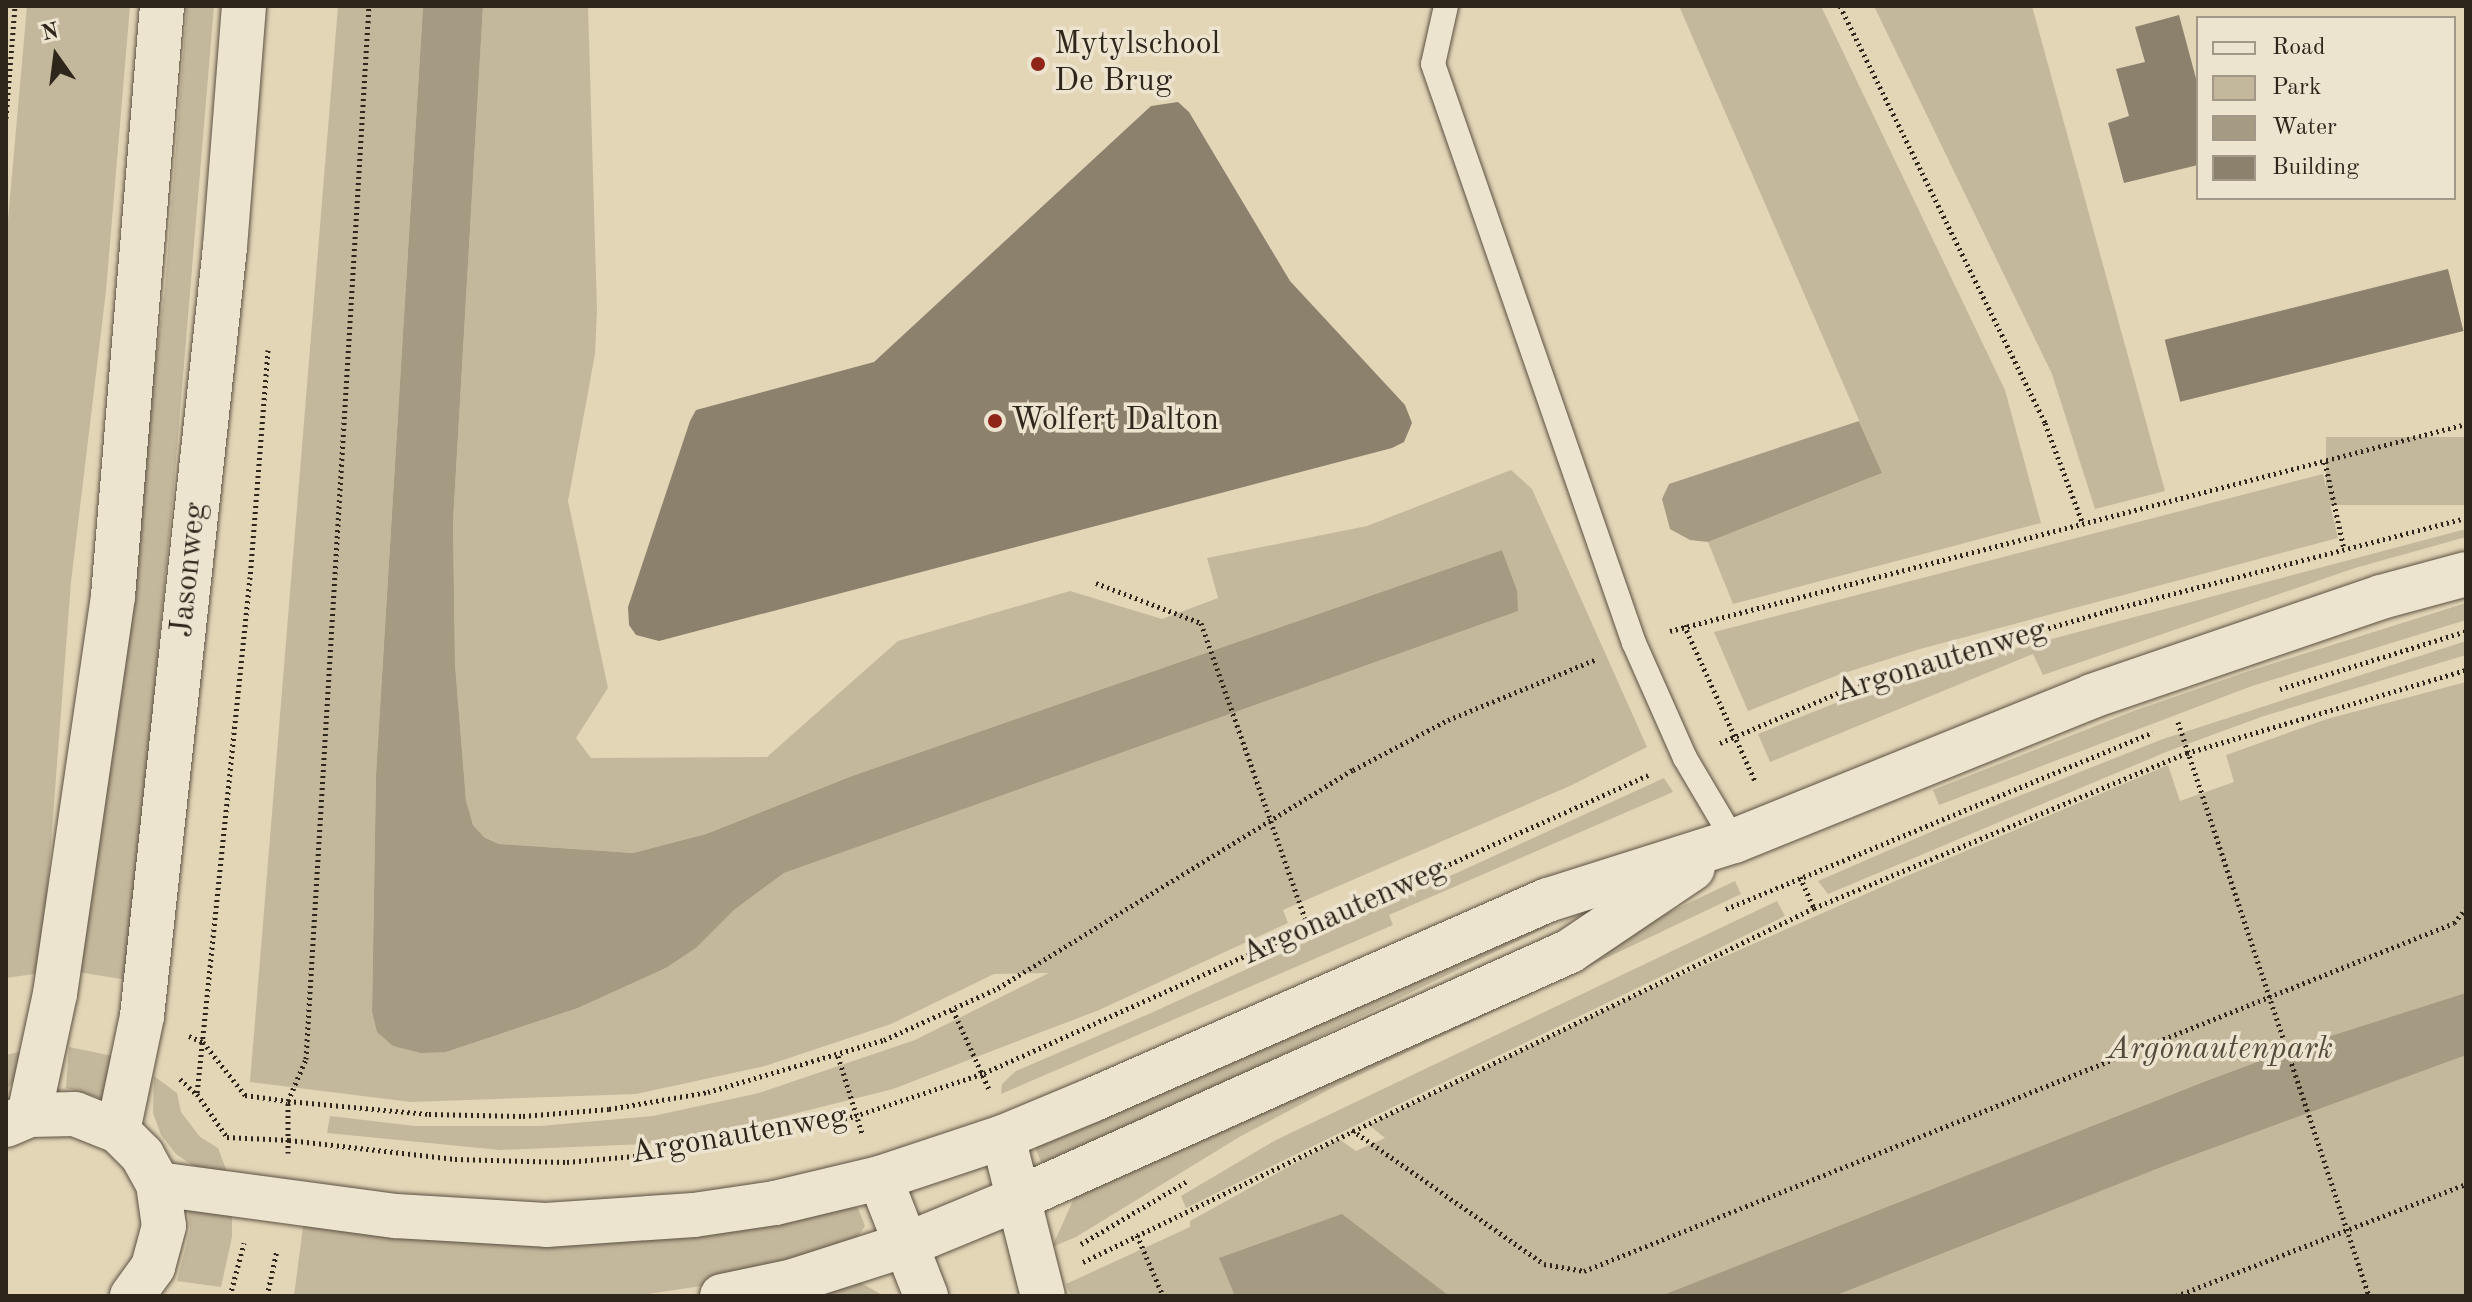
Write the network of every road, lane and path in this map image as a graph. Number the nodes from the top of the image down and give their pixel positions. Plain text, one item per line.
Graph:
1 (15, 6) edge
2 (162, 6) edge
3 (244, 6) edge
4 (369, 6) edge
5 (1446, 6) edge
6 (1840, 6) edge
7 (6, 118) edge
8 (269, 339) dead end
9 (2466, 424) edge
10 (2325, 462) junction
11 (2466, 518) edge
12 (2083, 524) junction
13 (2344, 549) junction
14 (2466, 574) edge
15 (1096, 583) dead end
16 (1684, 625) junction
17 (2466, 631) edge
18 (1634, 643) junction
19 (2466, 670) edge
20 (2266, 693) dead end
21 (2192, 717) dead end
22 (1735, 737) junction
23 (2187, 753) junction
24 (1685, 758) junction
25 (1272, 820) junction
26 (1775, 824) junction
27 (1734, 841) junction
28 (1814, 908) junction
29 (2466, 908) edge
30 (1309, 929) junction
31 (2269, 998) junction
32 (953, 1010) junction
33 (142, 1016) junction
34 (203, 1042) junction
35 (838, 1056) junction
36 (984, 1073) junction
37 (288, 1101) junction
38 (855, 1116) junction
39 (17, 1120) edge
40 (1352, 1130) junction
41 (118, 1131) junction
42 (1003, 1137) junction
43 (880, 1178) junction
44 (158, 1184) junction
45 (2466, 1184) edge
46 (1017, 1199) junction
47 (2347, 1231) junction
48 (1137, 1235) junction
49 (908, 1244) junction
50 (1041, 1290) edge
51 (147, 1294) edge
52 (722, 1296) edge
53 (926, 1296) edge
54 (1163, 1296) edge
55 (2176, 1296) edge
56 (2369, 1296) edge

1 - 7 path
2 - 39 street
3 - 33 street, Jasonweg
4 - 37 path
5 - 18 lane
6 - 12 path
8 - 34 path
9 - 10 path
10 - 12 path
10 - 13 path
11 - 13 path, Argonautenweg
12 - 16 path
13 - 22 path, Argonautenweg
14 - 26 street, Argonautenweg
15 - 25 path
16 - 18 path
16 - 22 path
17 - 20 path
18 - 24 lane
18 - 25 path
19 - 23 path
21 - 23 path
22 - 24 path, Argonautenweg
22 - 26 path
23 - 28 path
23 - 31 path
24 - 27 lane
24 - 30 path, Argonautenweg
25 - 30 path
25 - 32 path
26 - 27 street, Argonautenweg
26 - 28 path
27 - 42 street, Argonautenweg
27 - 46 street, Argonautenweg
28 - 40 path
29 - 31 path
30 - 36 path, Argonautenweg
31 - 40 path
31 - 47 path
32 - 35 path
32 - 36 path
33 - 34 path
33 - 41 street, Jasonweg
34 - 37 path
34 - 38 path, Argonautenweg
35 - 37 path
35 - 38 path
36 - 38 path, Argonautenweg
39 - 41 street
40 - 48 path
41 - 44 street
42 - 43 street, Argonautenweg
42 - 46 street
43 - 44 street, Argonautenweg
43 - 49 street
44 - 51 street
45 - 47 path
46 - 49 street, Argonautenweg
46 - 50 street
47 - 55 path
47 - 56 path
48 - 50 path
48 - 54 path
49 - 52 street, Argonautenweg
49 - 53 street

